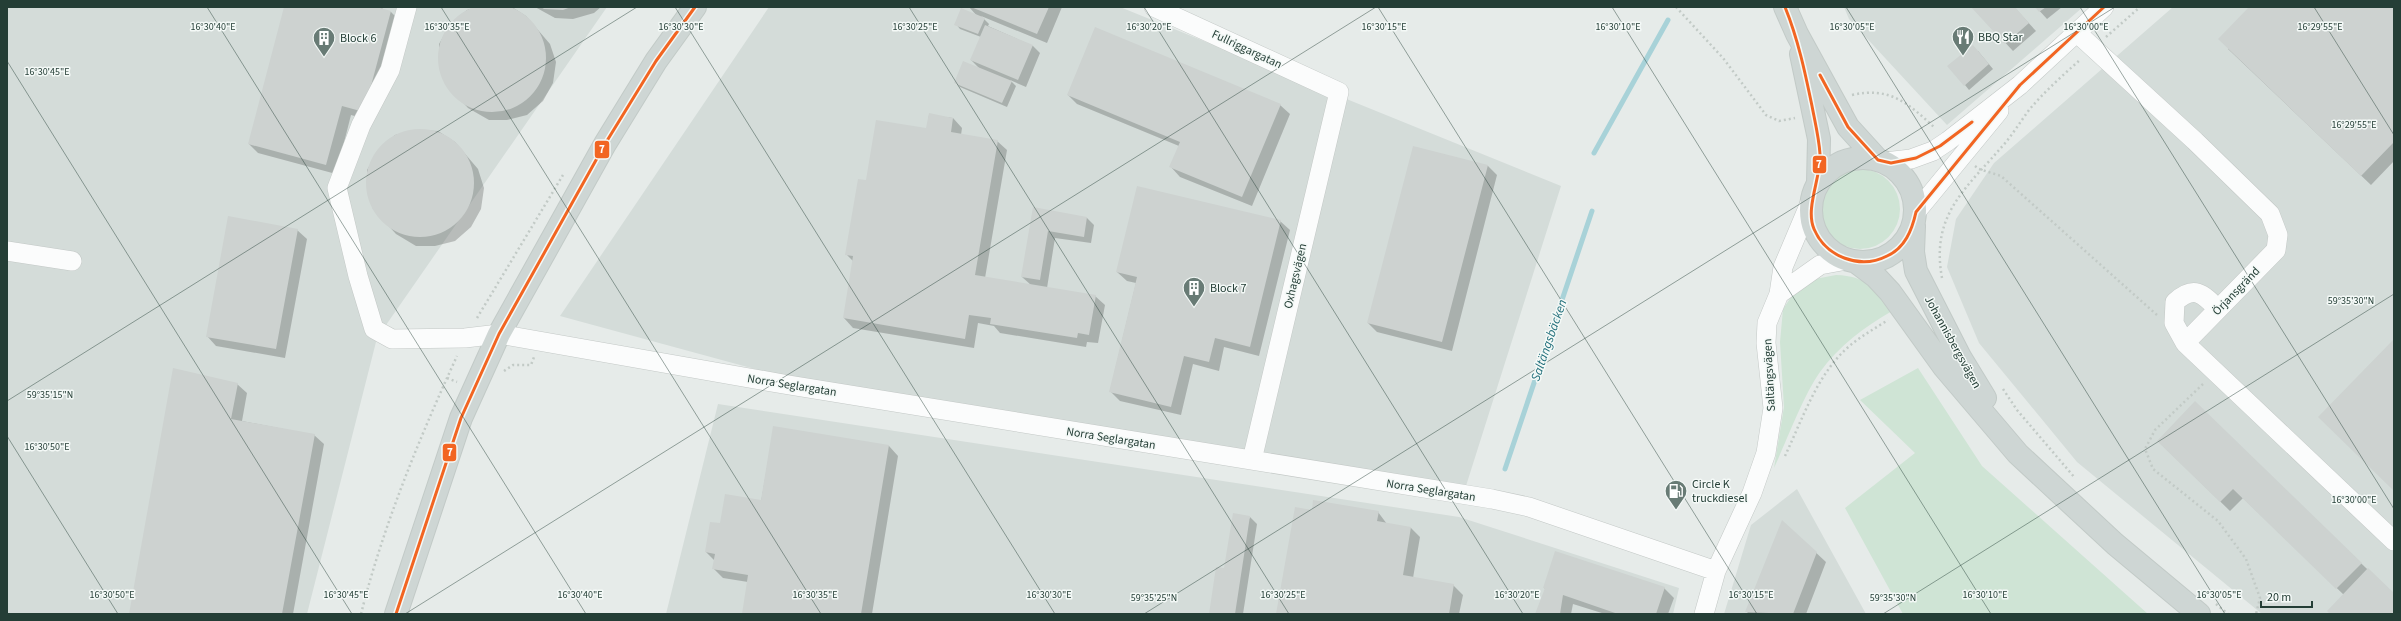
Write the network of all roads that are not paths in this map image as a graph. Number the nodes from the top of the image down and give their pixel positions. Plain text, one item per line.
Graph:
1 (407, 7) edge
2 (695, 7) edge
3 (1154, 7) edge
4 (1786, 7) edge
5 (2104, 7) edge
6 (2076, 32) junction
7 (1797, 34) junction
8 (2020, 85) junction
9 (1339, 92) joint
10 (1881, 161) junction
11 (1816, 189) junction
12 (1915, 217) junction
13 (7, 251) edge
14 (72, 261) dead end
15 (1851, 261) junction
16 (1778, 294) junction
17 (2218, 309) junction
18 (499, 334) junction
19 (2185, 343) junction
20 (2018, 454) junction
21 (1252, 460) junction
22 (2394, 541) edge
23 (1716, 571) junction
24 (2205, 607) edge
25 (396, 614) edge
26 (1704, 614) edge

1 - 18 street, Norra Seglargatan
2 - 18 main road
3 - 9 street, Fullriggargatan
4 - 7 main road
5 - 6 street
6 - 8 street
6 - 17 street, Örjansgränd
7 - 10 main road
7 - 11 main road
8 - 10 street
8 - 12 street
9 - 21 street, Oxhagsvägen
10 - 11 main road
10 - 12 main road
11 - 15 main road
11 - 16 street, Saltängsvägen
12 - 15 main road
12 - 20 main road, Johannisbergsvägen
13 - 14 street
15 - 16 street
15 - 20 main road, Johannisbergsvägen
16 - 23 street, Saltängsvägen
17 - 19 street, Örjansgränd
17 - 19 street
18 - 21 street, Norra Seglargatan
18 - 25 main road
19 - 22 street
20 - 24 main road, Johannisbergsvägen
21 - 23 street, Norra Seglargatan
23 - 26 street, Saltängsvägen

